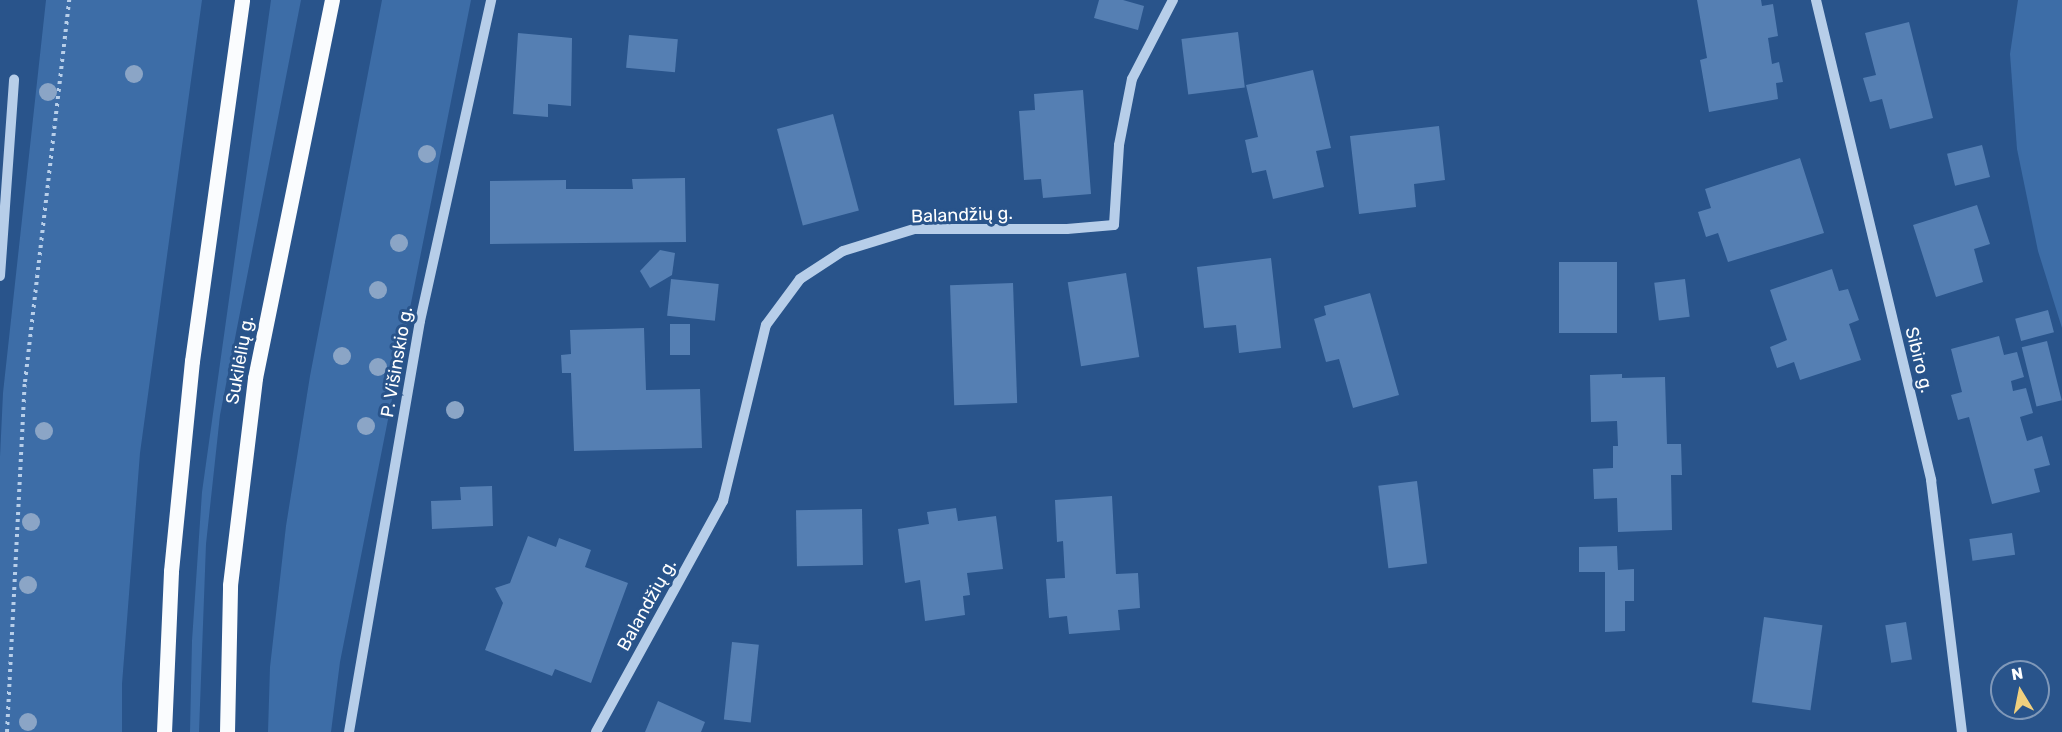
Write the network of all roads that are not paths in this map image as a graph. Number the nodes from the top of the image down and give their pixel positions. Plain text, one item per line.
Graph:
1 (242, 0) edge
2 (332, 0) edge
3 (491, 0) edge
4 (1173, 0) edge
5 (1816, 0) edge
6 (14, 78) dead end
7 (0, 276) edge
8 (164, 732) edge
9 (227, 732) edge
10 (349, 732) edge
11 (596, 732) edge
12 (1962, 732) edge

1 - 8 main road
2 - 9 main road, Sukilėlių g.
3 - 10 street, P. Višinskio g.
4 - 11 street, Balandžių g.
5 - 12 street, Sibiro g.
6 - 7 street

